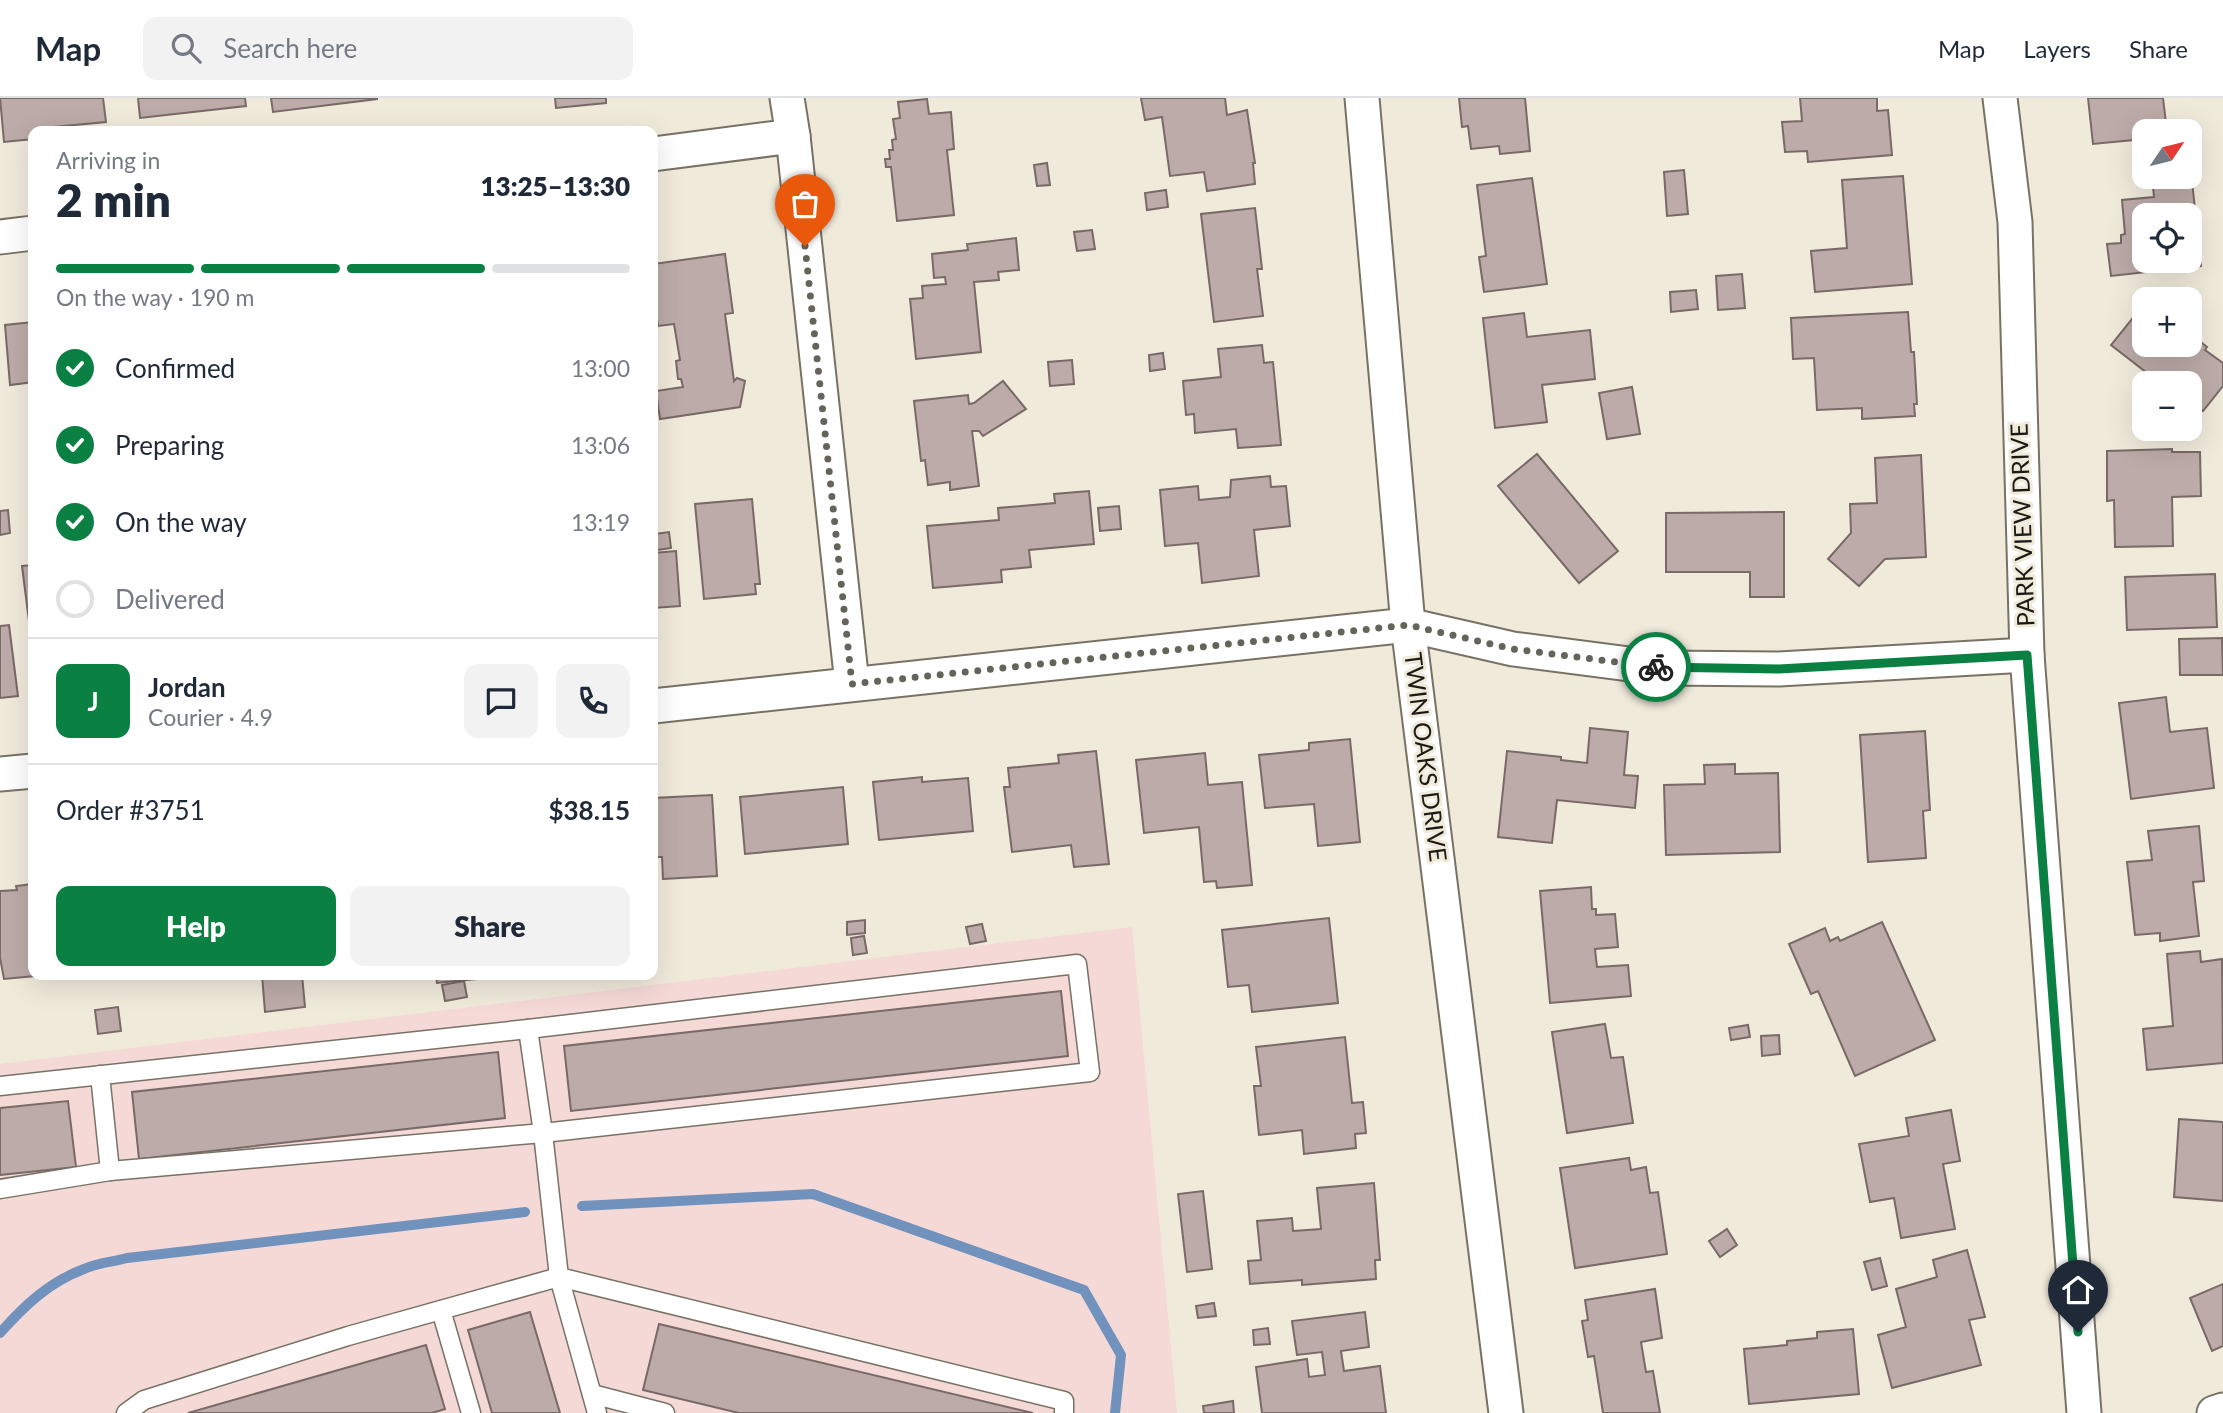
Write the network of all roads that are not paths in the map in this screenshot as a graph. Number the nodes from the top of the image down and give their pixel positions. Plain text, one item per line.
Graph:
1 (787, 98) edge
2 (1362, 98) edge
3 (2000, 98) edge
4 (793, 136) junction
5 (658, 153) edge
6 (28, 234) edge
7 (0, 237) edge
8 (1408, 625) junction
9 (2027, 655) junction
10 (852, 684) junction
11 (658, 705) edge
12 (28, 771) edge
13 (0, 774) edge
14 (528, 1029) junction
15 (100, 1075) junction
16 (0, 1086) edge
17 (543, 1133) junction
18 (110, 1171) junction
19 (0, 1189) edge
20 (559, 1277) junction
21 (441, 1310) junction
22 (592, 1394) junction
23 (146, 1407) edge
24 (2223, 1410) edge
25 (126, 1413) edge
26 (471, 1413) edge
27 (597, 1413) edge
28 (665, 1413) edge
29 (1064, 1413) edge
30 (1506, 1413) edge
31 (2084, 1413) edge
32 (2214, 1413) edge

1 - 4 street
2 - 8 street, TWIN OAKS DRIVE
3 - 9 street, PARK VIEW DRIVE
4 - 5 street
4 - 10 street
6 - 7 street
8 - 9 street
8 - 10 street
8 - 30 street, TWIN OAKS DRIVE
9 - 31 street, PARK VIEW DRIVE
10 - 11 street
12 - 13 street
14 - 15 lane
14 - 17 lane
14 - 17 lane
15 - 16 lane
15 - 18 lane
17 - 18 lane
17 - 20 lane
18 - 19 lane
20 - 21 lane
20 - 22 lane
20 - 29 lane
21 - 23 lane
21 - 26 lane
22 - 27 lane
22 - 28 lane
23 - 25 lane
24 - 32 street

